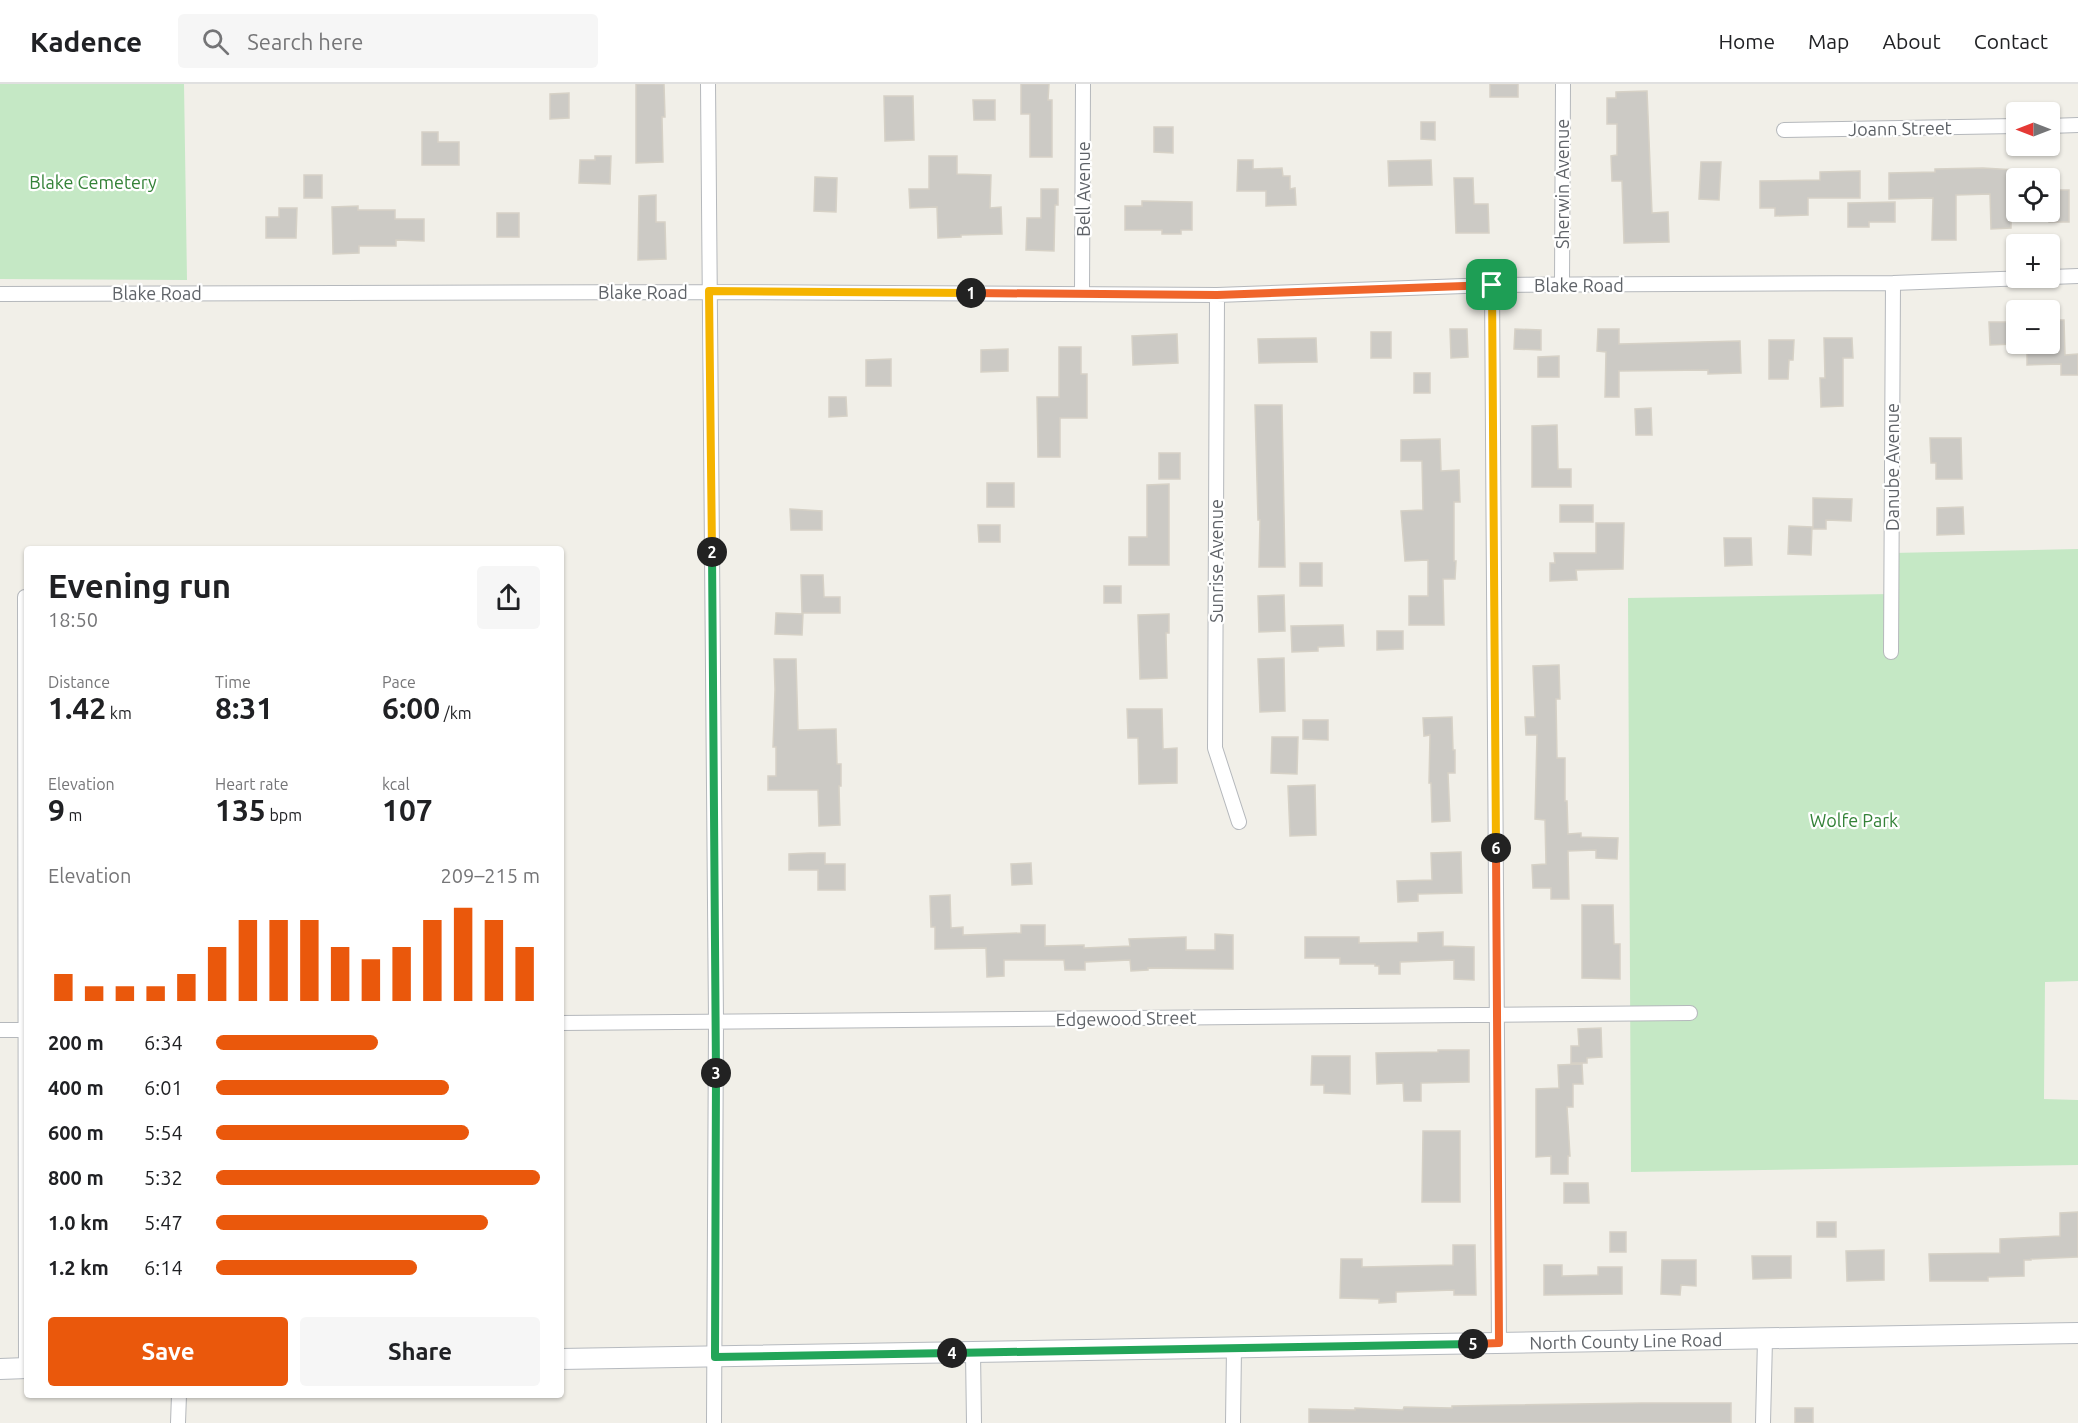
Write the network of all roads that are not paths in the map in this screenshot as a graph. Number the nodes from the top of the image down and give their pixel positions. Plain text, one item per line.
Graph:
1 (708, 84) edge
2 (1083, 84) edge
3 (1563, 84) edge
4 (2078, 125) edge
5 (2006, 126) edge
6 (2060, 126) edge
7 (1784, 130) dead end
8 (2078, 276) edge
9 (1893, 283) junction
10 (1492, 285) junction
11 (1562, 285) junction
12 (709, 291) junction
13 (1082, 293) junction
14 (0, 294) edge
15 (1217, 295) junction
16 (1891, 652) dead end
17 (1239, 822) dead end
18 (1690, 1013) dead end
19 (1497, 1014) junction
20 (716, 1021) junction
21 (564, 1023) edge
22 (0, 1030) edge
23 (24, 1030) edge
24 (2078, 1333) edge
25 (1765, 1339) junction
26 (1499, 1343) junction
27 (1234, 1348) junction
28 (973, 1352) junction
29 (715, 1357) junction
30 (564, 1359) edge
31 (24, 1368) edge
32 (0, 1369) edge
33 (179, 1398) edge
34 (178, 1423) edge
35 (714, 1423) edge
36 (974, 1423) edge
37 (1233, 1423) edge
38 (1763, 1423) edge

1 - 12 street
2 - 13 street, Bell Avenue
3 - 11 street, Sherwin Avenue
4 - 6 street
5 - 7 street, Joann Street
8 - 9 street, Blake Road
9 - 11 street, Blake Road
9 - 16 street, Danube Avenue
10 - 11 street, Blake Road
10 - 15 street, Blake Road
10 - 19 street
12 - 13 street, Blake Road
12 - 14 street, Blake Road
12 - 20 street
13 - 15 street, Blake Road
15 - 17 street, Sunrise Avenue
18 - 19 street, Edgewood Street
19 - 20 street, Edgewood Street
19 - 26 street
20 - 21 street, Edgewood Street
20 - 29 street
22 - 23 street
24 - 25 main road, North County Line Road
25 - 26 main road, North County Line Road
25 - 38 street
26 - 27 main road, North County Line Road
27 - 28 main road, North County Line Road
27 - 37 street
28 - 29 main road, North County Line Road
28 - 36 street
29 - 30 main road, North County Line Road
29 - 35 street
31 - 32 main road
33 - 34 street

